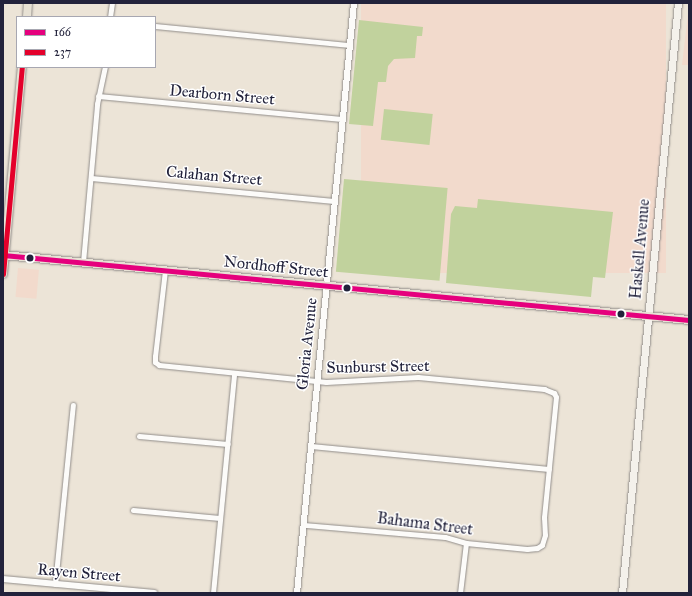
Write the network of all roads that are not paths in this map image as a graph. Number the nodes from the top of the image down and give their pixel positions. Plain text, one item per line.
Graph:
1 (28, 3) edge
2 (112, 3) edge
3 (354, 3) edge
4 (678, 3) edge
5 (27, 16) edge
6 (110, 16) edge
7 (156, 26) edge
8 (350, 45) junction
9 (22, 68) edge
10 (105, 68) edge
11 (98, 96) junction
12 (342, 119) junction
13 (91, 178) junction
14 (334, 201) junction
15 (4, 255) edge
16 (83, 262) junction
17 (165, 270) junction
18 (3, 274) edge
19 (326, 286) junction
20 (648, 316) junction
21 (689, 320) edge
22 (234, 373) junction
23 (317, 380) junction
24 (73, 405) dead end
25 (139, 436) dead end
26 (228, 444) junction
27 (311, 446) junction
28 (549, 469) junction
29 (133, 510) dead end
30 (220, 518) junction
31 (304, 525) junction
32 (466, 543) junction
33 (3, 579) edge
34 (55, 584) junction
35 (130, 592) edge
36 (154, 593) edge
37 (213, 593) edge
38 (297, 593) edge
39 (460, 593) edge
40 (622, 593) edge

1 - 5 main road
2 - 6 street
3 - 8 street, Gloria Avenue
4 - 20 main road, Haskell Avenue
7 - 8 street
8 - 12 street, Gloria Avenue
9 - 15 main road
10 - 11 street
11 - 12 street, Dearborn Street
11 - 13 street
12 - 14 street, Gloria Avenue
13 - 14 street, Calahan Street
13 - 16 street
14 - 19 street, Gloria Avenue
15 - 16 main road, Nordhoff Street
15 - 18 main road
16 - 17 main road, Nordhoff Street
17 - 19 main road, Nordhoff Street
17 - 22 street, Sunburst Street
19 - 20 main road, Nordhoff Street
19 - 23 street, Gloria Avenue
20 - 21 main road, Nordhoff Street
20 - 40 main road, Haskell Avenue
22 - 23 street, Sunburst Street
22 - 26 street
23 - 27 street, Gloria Avenue
23 - 28 street, Sunburst Street
24 - 34 street
25 - 26 street
26 - 30 street
27 - 28 street
27 - 31 street, Gloria Avenue
28 - 32 street, Bahama Street
29 - 30 street
30 - 37 street
31 - 32 street, Bahama Street
31 - 38 street, Gloria Avenue
32 - 39 street
33 - 34 street, Rayen Street
34 - 35 street, Rayen Street
35 - 36 street, Rayen Street

